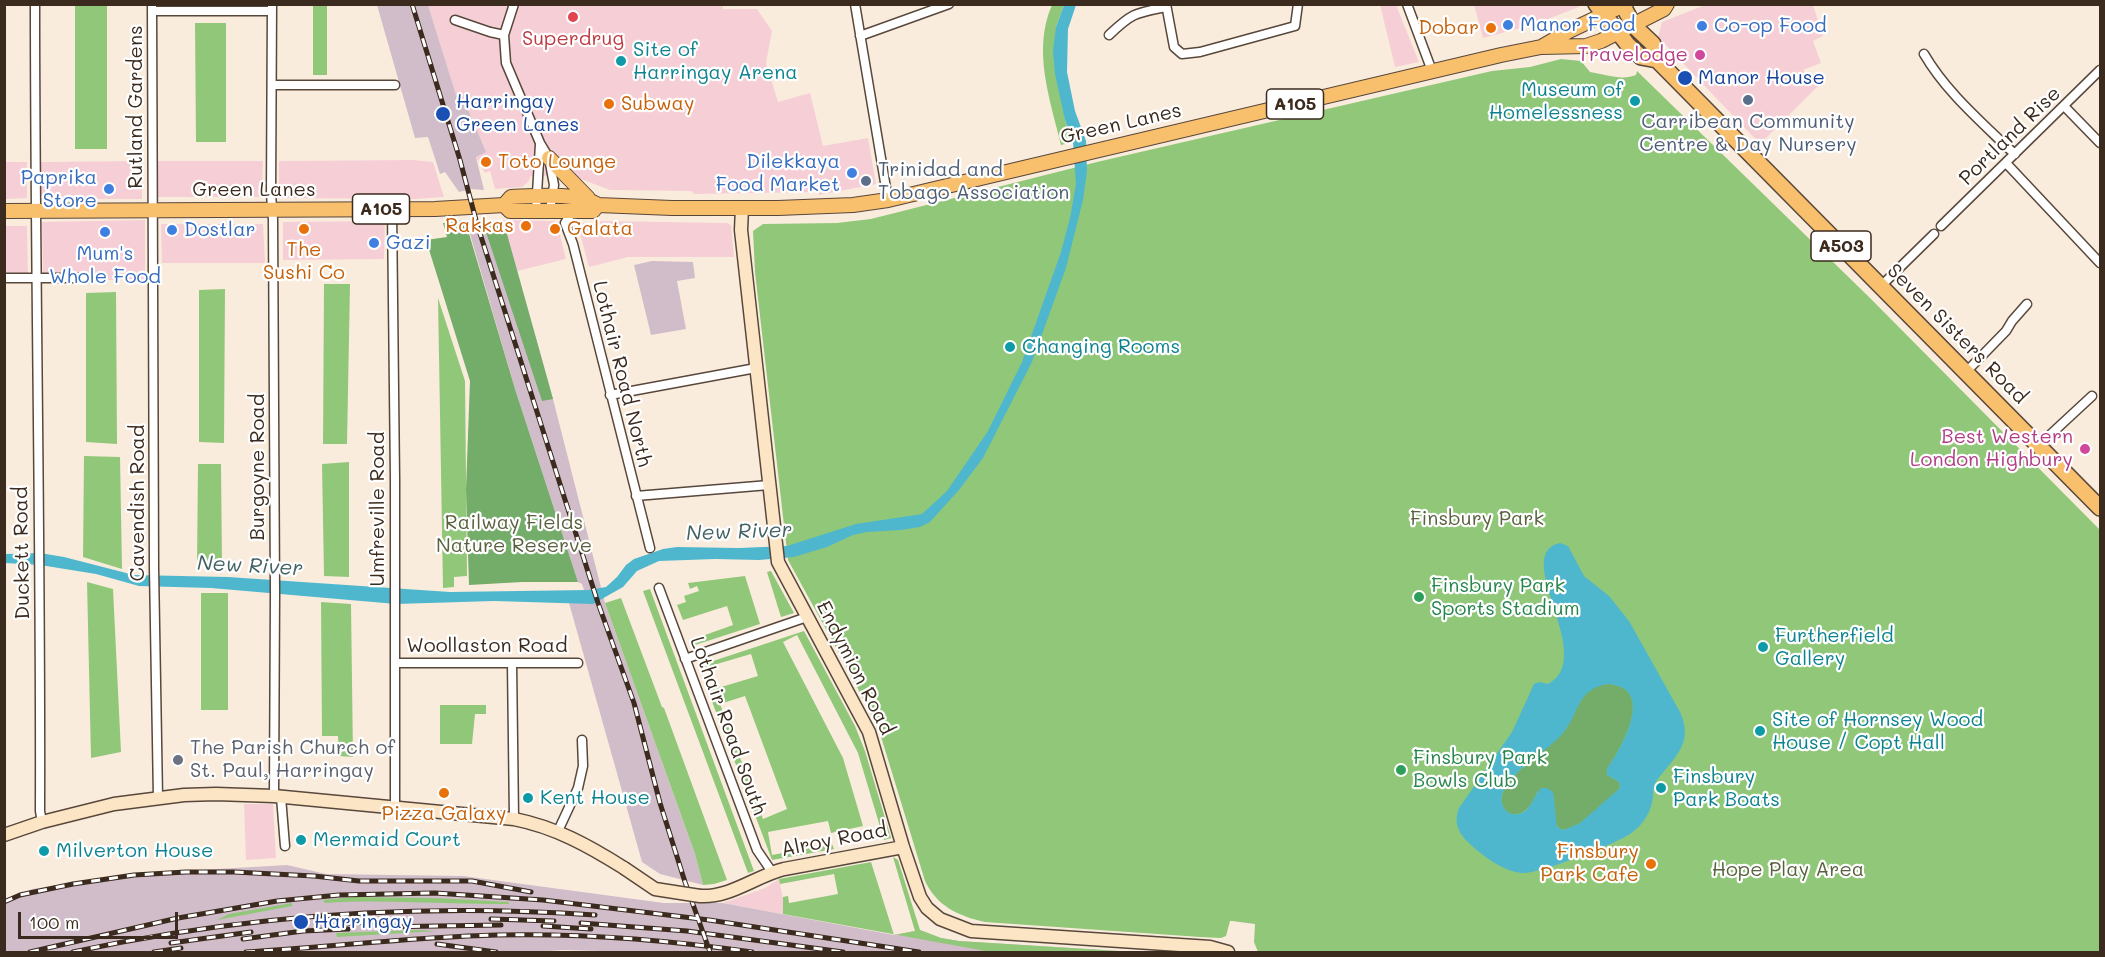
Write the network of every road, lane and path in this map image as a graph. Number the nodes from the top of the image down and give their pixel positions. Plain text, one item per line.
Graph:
1 (35, 4) edge
2 (514, 4) edge
3 (855, 4) edge
4 (949, 4) edge
5 (1298, 4) edge
6 (1407, 4) edge
7 (1667, 4) edge
8 (1623, 5) edge
9 (1166, 6) edge
10 (152, 8) edge
11 (272, 8) edge
12 (1600, 10) edge
13 (455, 21) dead end
14 (1634, 26) junction
15 (1617, 34) junction
16 (504, 35) junction
17 (1109, 35) dead end
18 (860, 36) junction
19 (1541, 47) junction
20 (1924, 54) dead end
21 (1658, 60) junction
22 (2100, 70) edge
23 (1432, 71) junction
24 (272, 85) junction
25 (395, 86) dead end
26 (2064, 106) junction
27 (2100, 142) edge
28 (540, 143) junction
29 (2015, 154) junction
30 (549, 158) junction
31 (2006, 163) junction
32 (888, 200) junction
33 (593, 201) junction
34 (545, 203) junction
35 (742, 208) junction
36 (153, 209) junction
37 (272, 209) junction
38 (392, 209) junction
39 (4, 211) edge
40 (35, 211) junction
41 (573, 211) junction
42 (1941, 226) dead end
43 (1934, 234) dead end
44 (2100, 263) edge
45 (4, 278) edge
46 (36, 278) junction
47 (89, 278) dead end
48 (1881, 286) junction
49 (2027, 304) dead end
50 (756, 368) junction
51 (1966, 372) junction
52 (610, 395) junction
53 (2092, 396) dead end
54 (2038, 446) junction
55 (769, 485) junction
56 (636, 496) junction
57 (2100, 508) edge
58 (650, 548) dead end
59 (659, 588) dead end
60 (807, 617) junction
61 (685, 659) junction
62 (395, 663) junction
63 (512, 663) junction
64 (578, 663) dead end
65 (582, 740) dead end
66 (278, 796) junction
67 (158, 798) junction
68 (395, 808) junction
69 (514, 819) junction
70 (42, 822) junction
71 (558, 831) junction
72 (4, 835) edge
73 (285, 846) dead end
74 (903, 847) junction
75 (772, 872) junction
76 (1228, 952) edge

1 - 40 street, Duckett Road
2 - 16 street
3 - 18 street
4 - 18 street
5 - 9 street
6 - 23 street
7 - 14 main road, Green Lanes / A105
8 - 12 main road, Green Lanes / A105
8 - 14 highway, Seven Sisters Road / A503
9 - 17 street
10 - 11 street
10 - 36 street, Rutland Gardens
11 - 24 street, Burgoyne Road
12 - 15 highway, Seven Sisters Road / A503
12 - 19 main road, Green Lanes / A105
13 - 16 street
14 - 15 main road, Green Lanes / A105
14 - 21 highway, Seven Sisters Road / A503
15 - 19 main road, Green Lanes / A105
15 - 21 highway, Seven Sisters Road / A503
16 - 28 street
18 - 32 street
19 - 23 main road, Green Lanes / A105
20 - 29 street
21 - 48 highway, Seven Sisters Road / A503
22 - 26 street, Portland Rise
23 - 32 main road, Green Lanes / A105
24 - 25 street
24 - 37 street, Burgoyne Road
26 - 27 street
26 - 29 street, Portland Rise
28 - 30 street
28 - 34 street
29 - 31 street, Portland Rise
30 - 33 main road
30 - 34 street
31 - 42 street, Portland Rise
31 - 44 street
32 - 35 main road, Green Lanes / A105
33 - 34 main road, Green Lanes / A105
33 - 35 main road, Green Lanes / A105
33 - 41 main road, Green Lanes / A105
34 - 38 main road, Green Lanes / A105
34 - 41 main road, Green Lanes / A105
35 - 50 main road, Endymion Road
36 - 37 main road, Green Lanes / A105
36 - 40 main road, Green Lanes / A105
36 - 67 street, Cavendish Road
37 - 38 main road, Green Lanes / A105
37 - 66 street, Burgoyne Road
38 - 62 street, Umfreville Road
39 - 40 main road, Green Lanes / A105
40 - 46 street, Duckett Road
41 - 52 street, Lothair Road North
43 - 48 street
45 - 46 street
46 - 47 street
46 - 70 street, Duckett Road
48 - 51 highway, Seven Sisters Road / A503
49 - 51 street
50 - 52 street
50 - 55 main road, Endymion Road
51 - 54 highway, Seven Sisters Road / A503
52 - 56 street, Lothair Road North
53 - 54 street
54 - 57 highway, Seven Sisters Road / A503
55 - 56 street
55 - 60 main road, Endymion Road
56 - 58 street, Lothair Road North
59 - 61 street, Lothair Road South
60 - 61 street
60 - 74 main road, Endymion Road
61 - 75 street, Lothair Road South
62 - 63 street, Woollaston Road
62 - 68 street, Umfreville Road
63 - 64 street, Woollaston Road
63 - 69 street
65 - 71 street
66 - 67 main road, Alroy Road
66 - 68 main road, Alroy Road
66 - 73 street, Burgoyne Road
67 - 70 main road, Alroy Road
68 - 69 main road, Alroy Road
69 - 71 main road, Alroy Road
70 - 72 main road, Alroy Road
71 - 75 main road, Alroy Road, bridge
74 - 75 main road, Alroy Road
74 - 76 main road, Endymion Road

